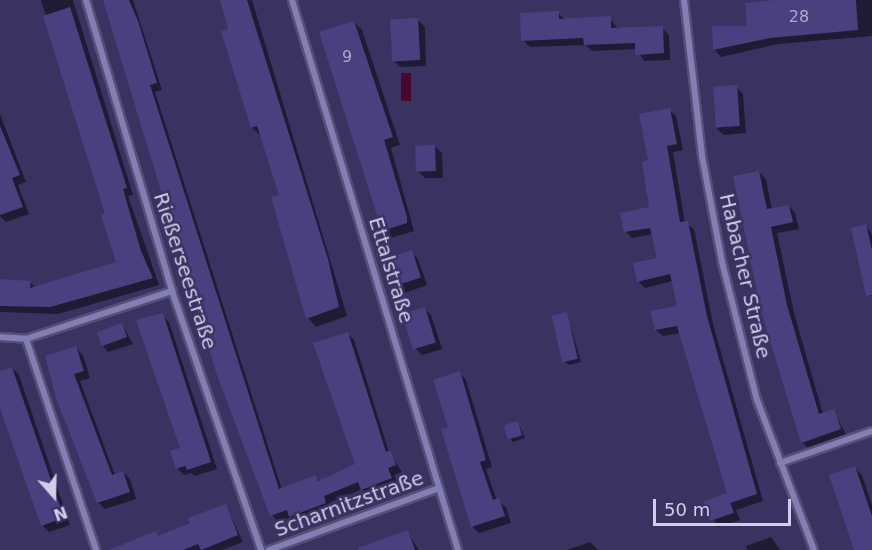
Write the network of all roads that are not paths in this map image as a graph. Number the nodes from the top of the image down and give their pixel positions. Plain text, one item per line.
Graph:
1 (86, 0) edge
2 (292, 0) edge
3 (684, 0) edge
4 (171, 291) junction
5 (0, 337) edge
6 (26, 339) junction
7 (872, 431) edge
8 (780, 463) junction
9 (439, 488) junction
10 (96, 550) edge
11 (261, 550) edge
12 (269, 550) edge
13 (459, 550) edge
14 (814, 550) edge

1 - 4 street, Rießerseestraße
2 - 9 street, Ettalstraße
3 - 8 street, Habacher Straße
4 - 6 street
4 - 11 street, Rießerseestraße
5 - 6 street
6 - 10 street
7 - 8 street
8 - 14 street, Habacher Straße
9 - 12 street, Scharnitzstraße
9 - 13 street, Ettalstraße

